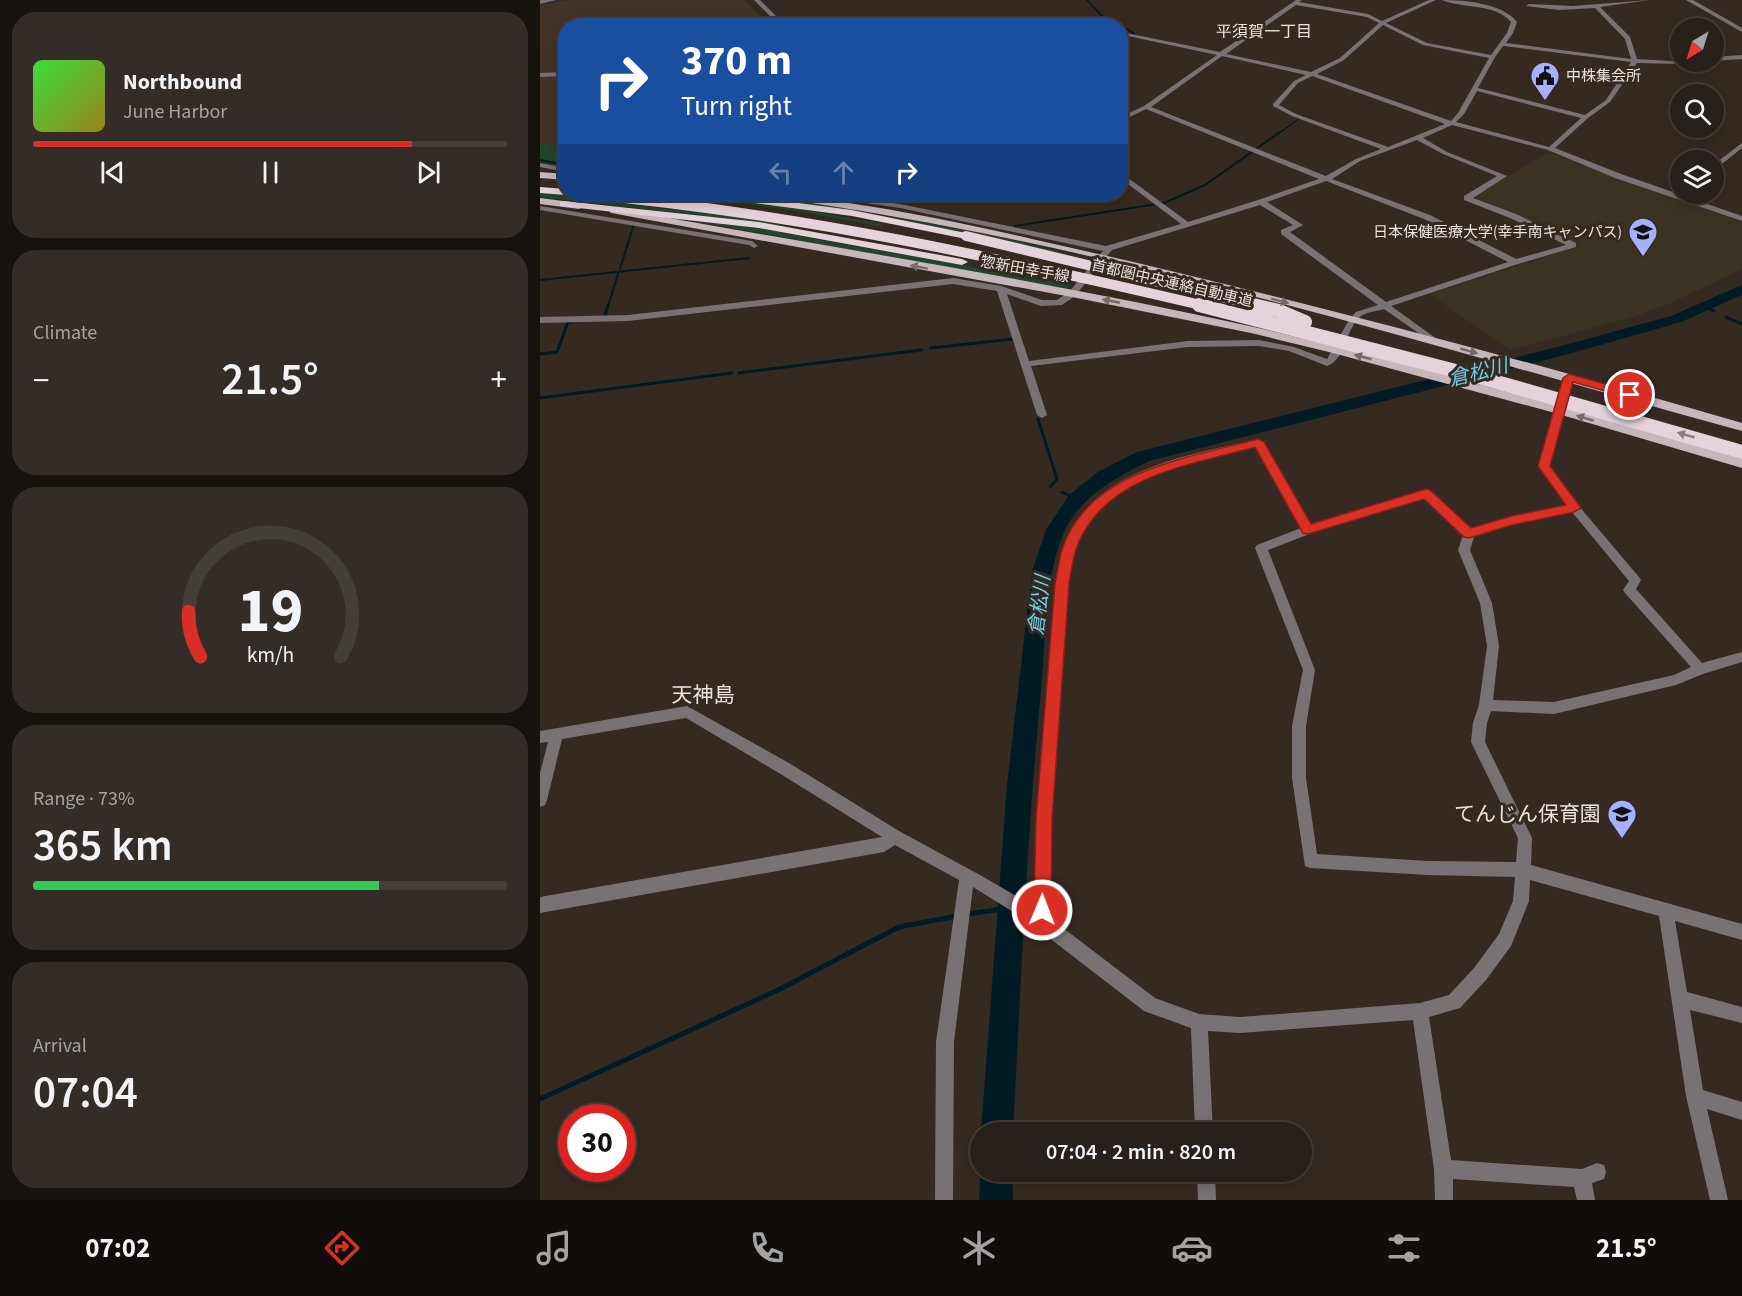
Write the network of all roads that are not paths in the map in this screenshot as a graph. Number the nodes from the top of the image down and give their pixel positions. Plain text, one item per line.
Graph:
1 (553, 0) edge
2 (757, 0) edge
3 (1433, 0) edge
4 (1445, 0) edge
5 (1537, 0) edge
6 (1646, 0) edge
7 (1689, 0) edge
8 (1296, 1) edge
9 (540, 2) edge
10 (1477, 3) edge
11 (1599, 8) junction
12 (1524, 9) junction
13 (1510, 16) junction
14 (776, 18) edge
15 (1382, 23) junction
16 (1742, 30) edge
17 (1128, 34) dead end
18 (1504, 44) junction
19 (1222, 54) junction
20 (1492, 57) junction
21 (1742, 57) edge
22 (1724, 58) edge
23 (1635, 61) junction
24 (1670, 62) edge
25 (558, 74) edge
26 (1311, 74) junction
27 (540, 75) edge
28 (1476, 89) junction
29 (1146, 107) junction
30 (1128, 116) edge
31 (1586, 117) junction
32 (1453, 122) junction
33 (1418, 138) junction
34 (1742, 145) edge
35 (1388, 149) junction
36 (1550, 149) junction
37 (1724, 160) edge
38 (540, 165) edge
39 (558, 168) edge
40 (540, 176) edge
41 (558, 177) edge
42 (1128, 180) edge
43 (1326, 180) junction
44 (540, 184) edge
45 (558, 185) edge
46 (540, 190) edge
47 (558, 191) edge
48 (1670, 192) edge
49 (540, 201) edge
50 (648, 201) edge
51 (699, 201) edge
52 (763, 201) edge
53 (814, 201) edge
54 (864, 201) edge
55 (1261, 202) junction
56 (564, 204) junction
57 (1702, 204) edge
58 (540, 208) edge
59 (1742, 219) edge
60 (1187, 225) junction
61 (754, 246) dead end
62 (1104, 253) junction
63 (1515, 262) junction
64 (1001, 289) junction
65 (1072, 294) junction
66 (1382, 304) junction
67 (540, 320) edge
68 (1353, 320) junction
69 (1305, 322) junction
70 (1282, 325) junction
71 (1434, 341) junction
72 (1336, 350) junction
73 (1025, 364) junction
74 (1569, 378) junction
75 (1559, 410) junction
76 (1042, 415) dead end
77 (1742, 427) edge
78 (1742, 440) edge
79 (1742, 452) edge
80 (1742, 464) edge
81 (1574, 508) junction
82 (1308, 530) junction
83 (1469, 534) junction
84 (1742, 657) edge
85 (1700, 669) junction
86 (1486, 705) junction
87 (557, 734) junction
88 (540, 737) edge
89 (540, 800) edge
90 (894, 836) junction
91 (1522, 870) junction
92 (971, 878) junction
93 (540, 905) edge
94 (1666, 912) junction
95 (1037, 919) junction
96 (1742, 932) edge
97 (1680, 999) junction
98 (1420, 1011) junction
99 (1742, 1015) edge
100 (1199, 1022) junction
101 (1695, 1096) junction
102 (1742, 1111) edge
103 (1204, 1122) edge
104 (1443, 1169) junction
105 (1206, 1182) edge
106 (944, 1200) edge
107 (1207, 1200) edge
108 (1444, 1200) edge
109 (1586, 1200) edge
110 (1719, 1200) edge

1 - 9 street
2 - 14 street
3 - 15 street
4 - 10 street
5 - 12 street
6 - 11 street
7 - 16 street
8 - 15 street
8 - 19 street
10 - 13 street
11 - 12 street
11 - 23 street
12 - 13 street
13 - 18 street
15 - 20 street
15 - 26 street
17 - 19 street
18 - 20 street
18 - 23 street
19 - 26 street
19 - 29 street
20 - 28 street
21 - 22 street
23 - 24 street
23 - 31 street
25 - 27 street
26 - 32 street
26 - 35 street
28 - 31 street
28 - 32 street
29 - 30 street
29 - 43 street
31 - 36 street
32 - 33 street
32 - 36 street
33 - 35 street
33 - 63 street
34 - 37 street
35 - 43 street
36 - 48 street
38 - 39 street
40 - 41 main road
42 - 60 street
43 - 55 street
43 - 63 street
44 - 45 highway
46 - 47 highway
49 - 56 main road, 惣新田幸手線
50 - 70 highway, 首都圏中央連絡自動車道, bridge
51 - 69 highway, 首都圏中央連絡自動車道, bridge
52 - 69 highway, bridge
53 - 62 main road, 惣新田幸手線
54 - 62 street
55 - 60 street
55 - 66 street
65 -> 56 main road, 惣新田幸手線
56 - 70 highway, bridge
57 - 59 street
58 - 61 street
60 - 62 street
62 - 65 street
62 -> 68 main road, 惣新田幸手線
63 - 66 street
64 - 65 street
64 - 67 street
64 - 73 street
72 -> 65 main road, 惣新田幸手線
66 - 68 street
66 - 71 street
68 - 71 main road, 惣新田幸手線
68 - 72 street
69 - 78 highway, 首都圏中央連絡自動車道
79 -> 70 highway, 首都圏中央連絡自動車道, bridge
71 -> 74 main road, 惣新田幸手線
72 - 73 street
75 -> 72 main road, 惣新田幸手線
73 - 76 street
74 - 75 street
74 - 77 main road, 惣新田幸手線
80 -> 75 main road, 惣新田幸手線
75 - 81 street
81 - 83 street
81 - 85 street
82 - 83 street
82 - 91 street
82 - 95 street
83 - 86 street
84 - 85 street
85 - 86 street
86 - 91 street
87 - 88 street
87 - 89 street
87 - 90 street
90 - 92 street
90 - 93 street
91 - 94 street
91 - 98 street
92 - 95 street
92 - 106 street
94 - 96 street
94 - 97 street
95 - 100 street
97 - 99 street
97 - 101 street
98 - 100 street
98 - 104 street
100 - 103 street
101 - 102 street
101 - 110 street
104 - 108 street
104 - 109 street
105 - 107 street

